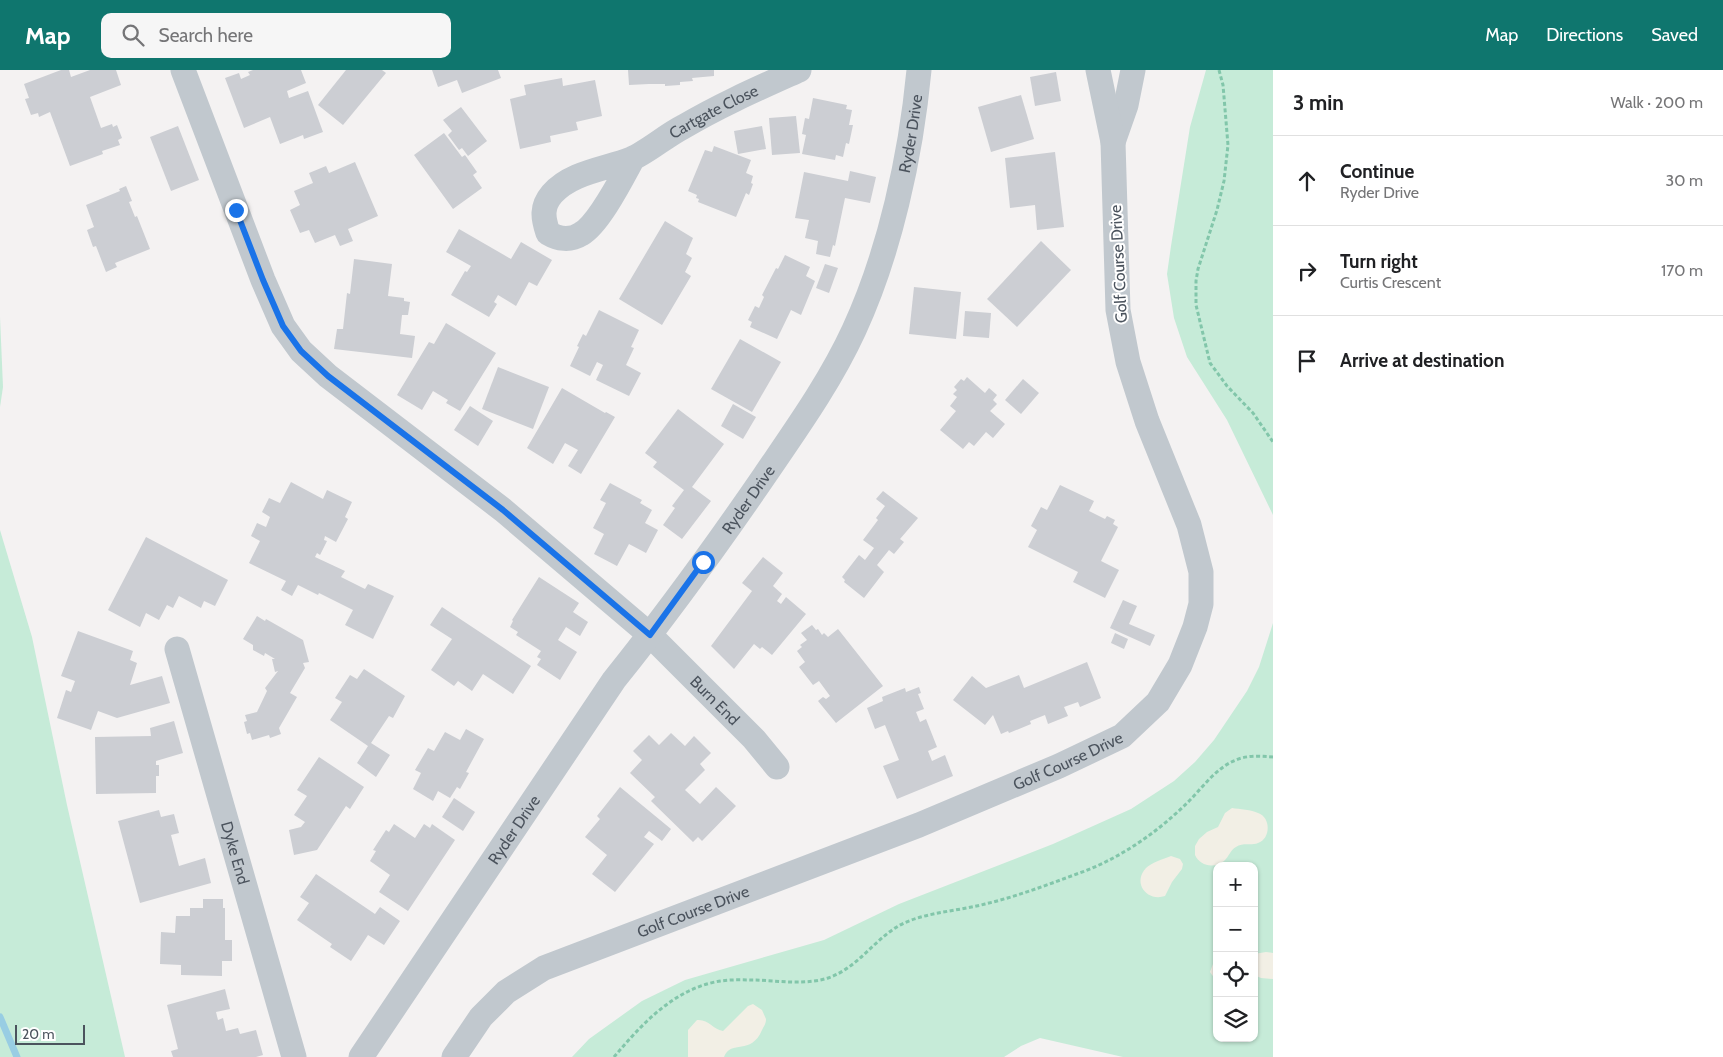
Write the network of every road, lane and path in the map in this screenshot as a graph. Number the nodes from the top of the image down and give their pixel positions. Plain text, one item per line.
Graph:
1 (182, 70) edge
2 (799, 70) edge
3 (919, 70) edge
4 (1098, 70) edge
5 (1133, 70) edge
6 (1219, 70) edge
7 (1113, 142) junction
8 (633, 158) dead end
9 (1273, 442) edge
10 (650, 635) junction
11 (177, 649) dead end
12 (1273, 757) edge
13 (777, 768) dead end
14 (294, 1057) edge
15 (361, 1057) edge
16 (454, 1057) edge
17 (614, 1057) edge

1 - 10 street, Burn End
2 - 8 street, Cartgate Close
3 - 10 street, Ryder Drive
4 - 7 street, Golf Course Drive
5 - 7 street, Golf Course Drive
6 - 9 path
7 - 16 street, Golf Course Drive
10 - 13 street, Burn End
10 - 15 street, Ryder Drive
11 - 14 street, Dyke End
12 - 17 path

